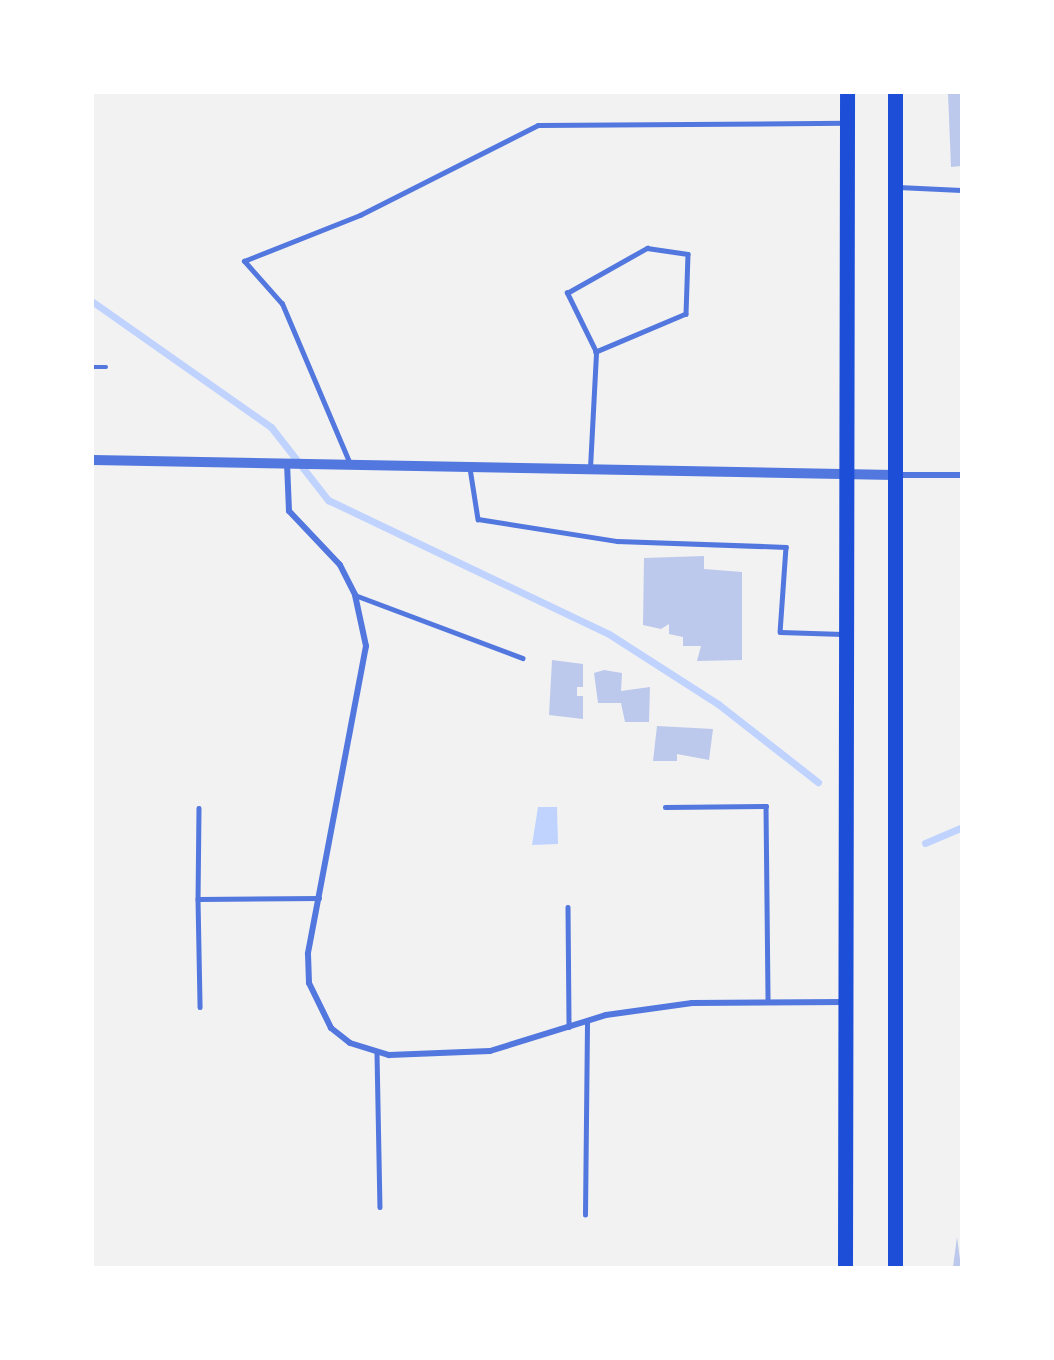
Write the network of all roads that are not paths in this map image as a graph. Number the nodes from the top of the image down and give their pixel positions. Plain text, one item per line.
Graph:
1 (847, 93) edge
2 (895, 93) edge
3 (847, 123) junction
4 (896, 187) junction
5 (961, 190) edge
6 (596, 352) junction
7 (93, 366) edge
8 (106, 367) dead end
9 (93, 460) edge
10 (287, 463) junction
11 (350, 464) junction
12 (470, 465) junction
13 (590, 468) junction
14 (849, 473) junction
15 (894, 475) junction
16 (961, 475) edge
17 (355, 595) junction
18 (847, 634) junction
19 (523, 658) dead end
20 (664, 807) dead end
21 (199, 808) dead end
22 (319, 898) junction
23 (198, 899) junction
24 (568, 907) dead end
25 (768, 1001) junction
26 (846, 1002) junction
27 (200, 1007) dead end
28 (586, 1022) junction
29 (569, 1026) junction
30 (377, 1053) junction
31 (380, 1207) dead end
32 (585, 1215) dead end
33 (845, 1267) edge
34 (895, 1267) edge

1 - 3 main road
2 - 4 main road
3 - 11 lane
3 - 14 main road
4 - 5 lane
4 - 15 main road
6 - 6 lane
6 - 13 lane
7 - 8 lane
9 - 10 street
10 - 11 street
10 - 17 street
11 - 12 street
12 - 13 street
12 - 18 lane
13 - 14 street
14 - 15 street
14 - 18 main road
15 - 16 street
15 - 34 main road
17 - 19 lane
17 - 22 street
18 - 26 main road
20 - 25 lane
21 - 23 lane
22 - 23 lane
22 - 30 street
23 - 27 lane
24 - 29 lane
25 - 26 street
25 - 28 street
26 - 33 main road
28 - 29 street
28 - 32 lane
29 - 30 street
30 - 31 lane

